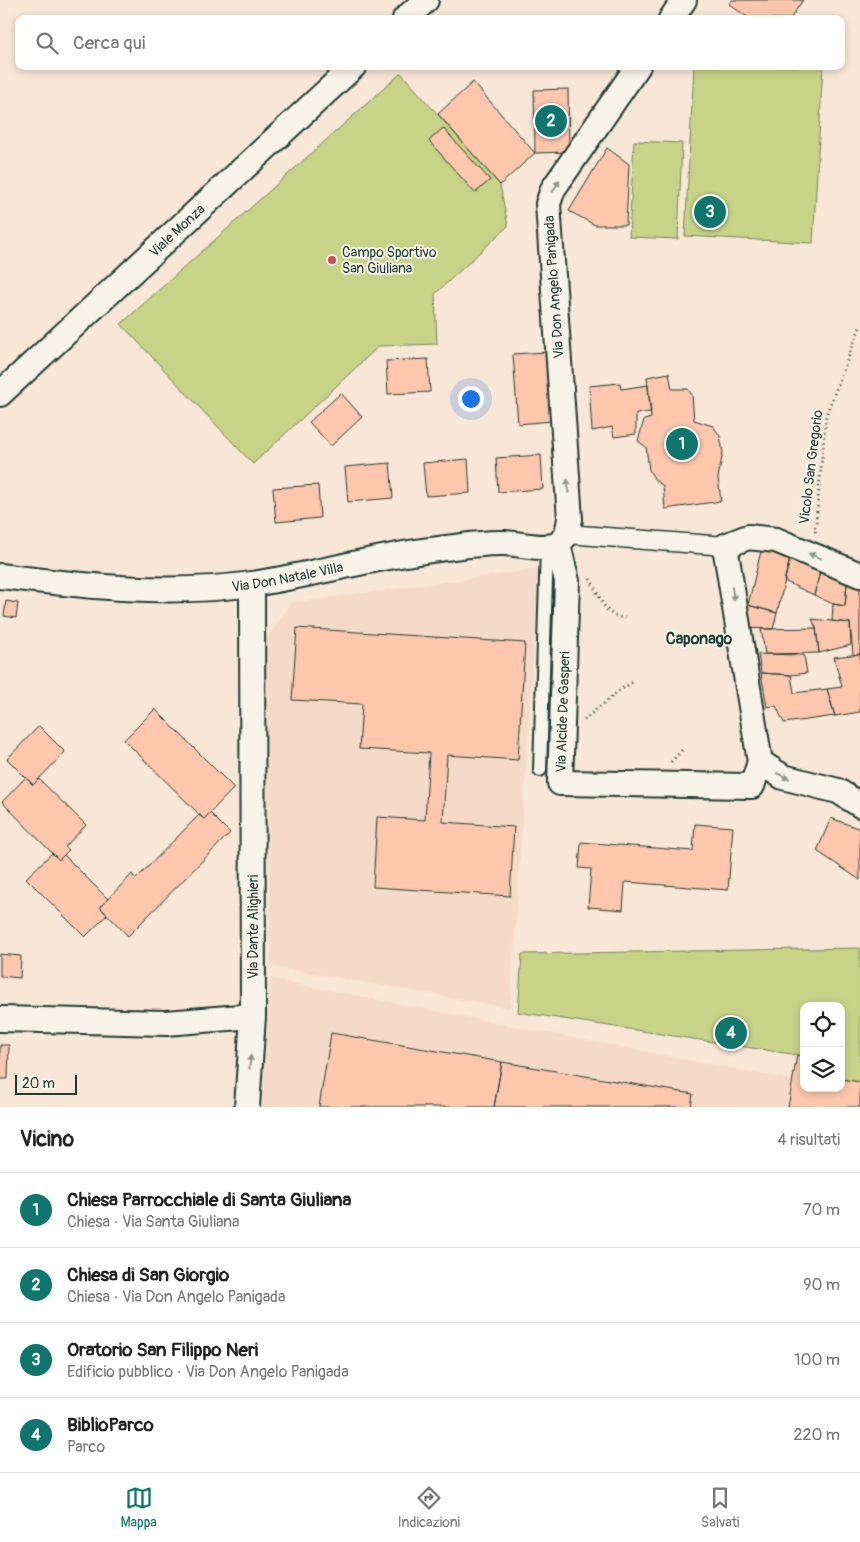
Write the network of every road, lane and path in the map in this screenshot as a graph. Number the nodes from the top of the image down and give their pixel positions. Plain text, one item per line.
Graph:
1 (426, 0) edge
2 (684, 0) edge
3 (409, 15) edge
4 (674, 15) edge
5 (350, 70) edge
6 (635, 70) edge
7 (860, 327) edge
8 (0, 394) edge
9 (557, 542) junction
10 (725, 546) junction
11 (812, 555) junction
12 (564, 568) junction
13 (860, 575) edge
14 (0, 576) edge
15 (252, 584) junction
16 (625, 618) dead end
17 (633, 682) dead end
18 (562, 733) junction
19 (760, 762) junction
20 (540, 770) dead end
21 (860, 805) edge
22 (253, 1016) junction
23 (0, 1019) edge
24 (247, 1107) edge

1 - 3 street
2 - 4 street
5 - 8 street, Viale Monza
9 -> 6 street, Via Don Angelo Panigada
7 - 11 path, Vicolo San Gregorio
9 - 10 street
9 - 12 street, Via Alcide De Gasperi
9 - 15 street, Via Don Natale Villa
9 - 20 lane
10 - 11 street
10 -> 19 street, Via Alcide De Gasperi
13 -> 11 street
12 - 16 path
12 - 18 street, Via Alcide De Gasperi
14 - 15 street, Via Don Natale Villa
15 - 22 street, Via Dante Alighieri
17 - 18 path
18 - 19 street, Via Alcide De Gasperi
19 -> 21 street
22 - 23 street
24 -> 22 street, Via Dante Alighieri

